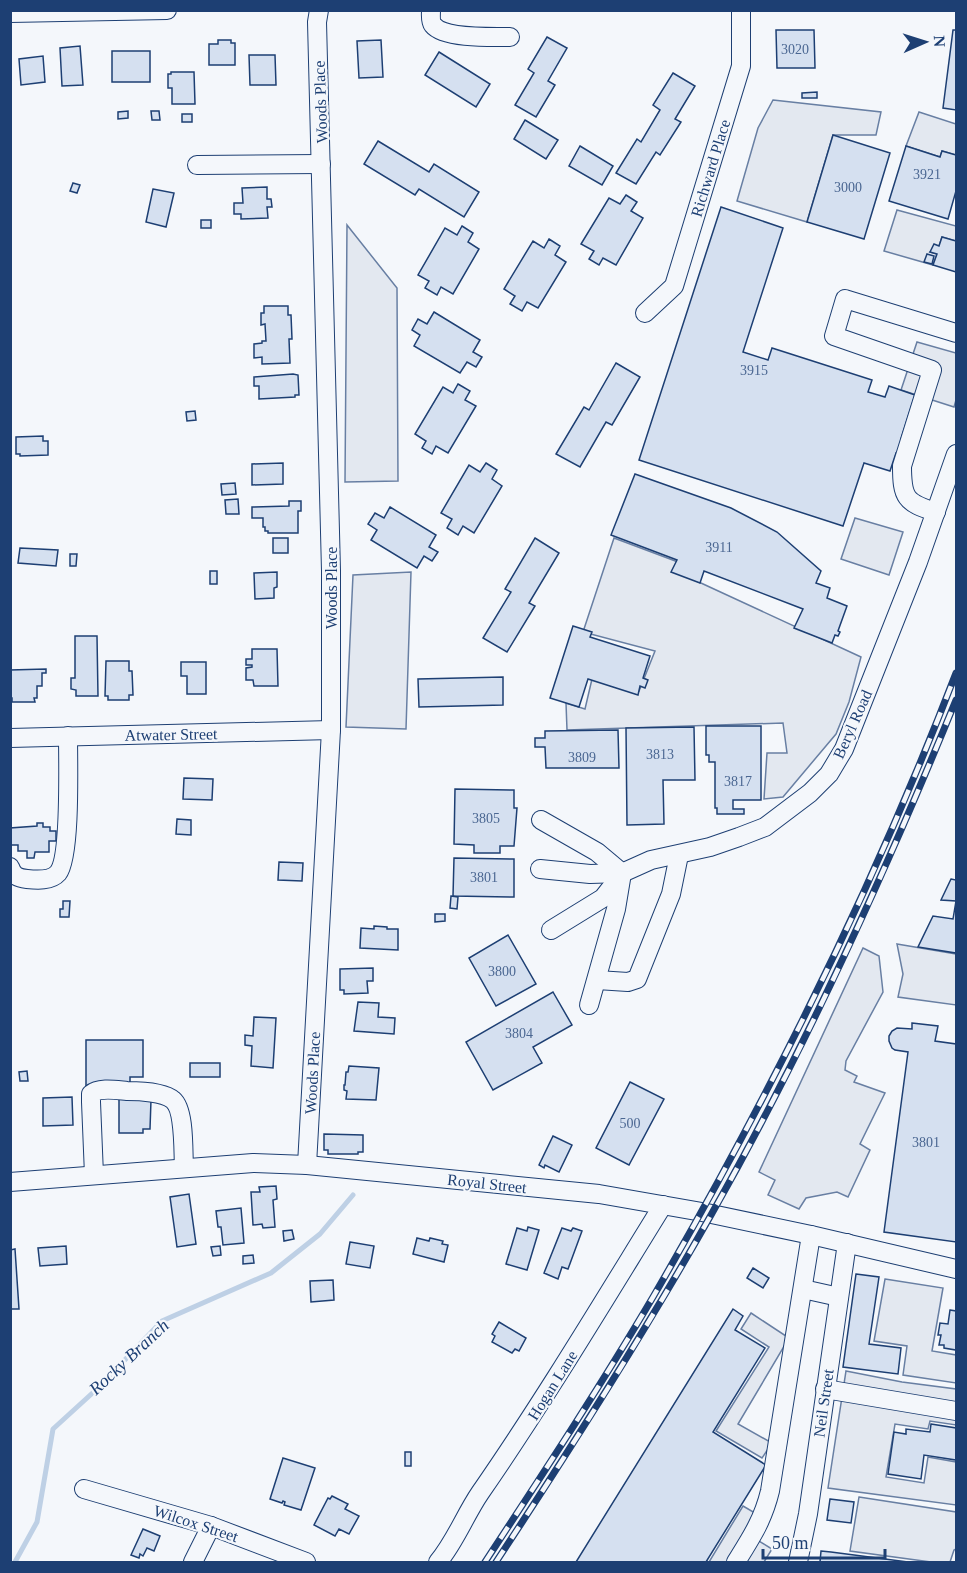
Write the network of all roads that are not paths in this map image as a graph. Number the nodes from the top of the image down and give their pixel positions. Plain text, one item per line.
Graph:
1 (168, 10) edge
2 (319, 10) edge
3 (431, 10) edge
4 (741, 10) edge
5 (76, 11) edge
6 (10, 13) edge
7 (510, 37) dead end
8 (321, 164) junction
9 (196, 165) dead end
10 (645, 313) dead end
11 (957, 333) edge
12 (957, 454) edge
13 (936, 512) junction
14 (331, 730) junction
15 (68, 736) junction
16 (10, 738) edge
17 (542, 820) dead end
18 (679, 855) junction
19 (10, 867) edge
20 (540, 869) dead end
21 (622, 873) junction
22 (551, 930) dead end
23 (597, 980) junction
24 (590, 1005) dead end
25 (307, 1165) junction
26 (184, 1168) junction
27 (94, 1175) junction
28 (10, 1182) edge
29 (663, 1205) junction
30 (811, 1235) junction
31 (847, 1244) junction
32 (957, 1269) edge
33 (802, 1289) junction
34 (839, 1297) junction
35 (825, 1389) junction
36 (957, 1411) edge
37 (84, 1489) dead end
38 (211, 1526) junction
39 (193, 1563) edge
40 (306, 1563) edge
41 (438, 1563) edge
42 (736, 1563) edge
43 (798, 1563) edge

1 - 5 street
2 - 8 street, Woods Place
3 - 7 street
4 - 10 street, Richward Place
5 - 6 street
8 - 9 street
8 - 14 street, Woods Place
11 - 13 street
12 - 13 street, Beryl Road
13 - 18 street, Beryl Road
14 - 15 street, Atwater Street
14 - 25 street, Woods Place
15 - 16 street, Atwater Street
15 - 19 street
17 - 21 street
18 - 21 street, Beryl Road
18 - 23 street
20 - 21 street
21 - 22 street
21 - 23 street
23 - 24 street
25 - 26 street, Royal Street
25 - 29 street, Royal Street
26 - 27 street, Royal Street
26 - 27 street
27 - 28 street, Royal Street
29 - 30 street, Royal Street
29 - 41 street, Hogan Lane
30 - 31 street, Royal Street
30 - 33 street
31 - 32 street, Royal Street
31 - 34 street, Neil Street
33 - 34 street
33 - 42 street
34 - 35 street, Neil Street
35 - 36 street
35 - 43 street, Neil Street
37 - 38 street, Wilcox Street
38 - 39 street
38 - 40 street, Wilcox Street

